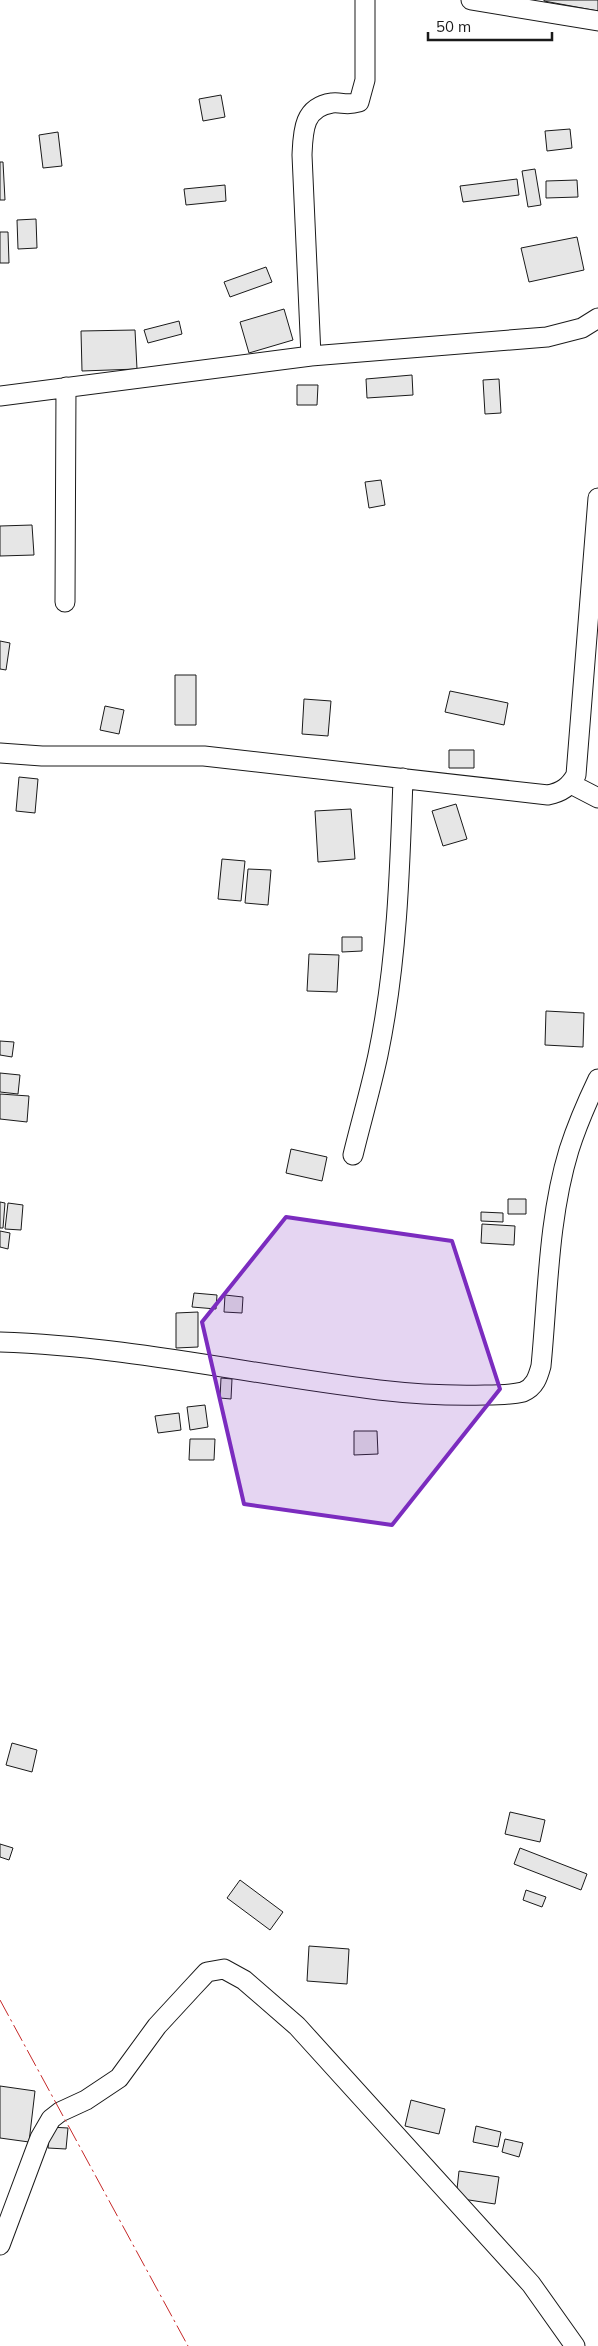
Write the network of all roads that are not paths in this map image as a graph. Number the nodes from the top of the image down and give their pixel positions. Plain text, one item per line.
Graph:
1 (365, 0) edge
2 (472, 0) edge
3 (598, 21) edge
4 (598, 318) edge
5 (311, 356) junction
6 (66, 387) junction
7 (0, 396) edge
8 (598, 498) edge
9 (65, 602) dead end
10 (0, 752) edge
11 (403, 778) junction
12 (570, 784) junction
13 (598, 798) edge
14 (598, 1079) edge
15 (353, 1155) dead end
16 (0, 1342) edge
17 (0, 2245) edge
18 (575, 2346) edge

1 - 5 street
2 - 3 street
4 - 5 street
5 - 6 street
6 - 7 street
6 - 9 street
8 - 12 street
10 - 11 street
11 - 12 street
11 - 15 street
12 - 13 street
14 - 16 street
17 - 18 street

